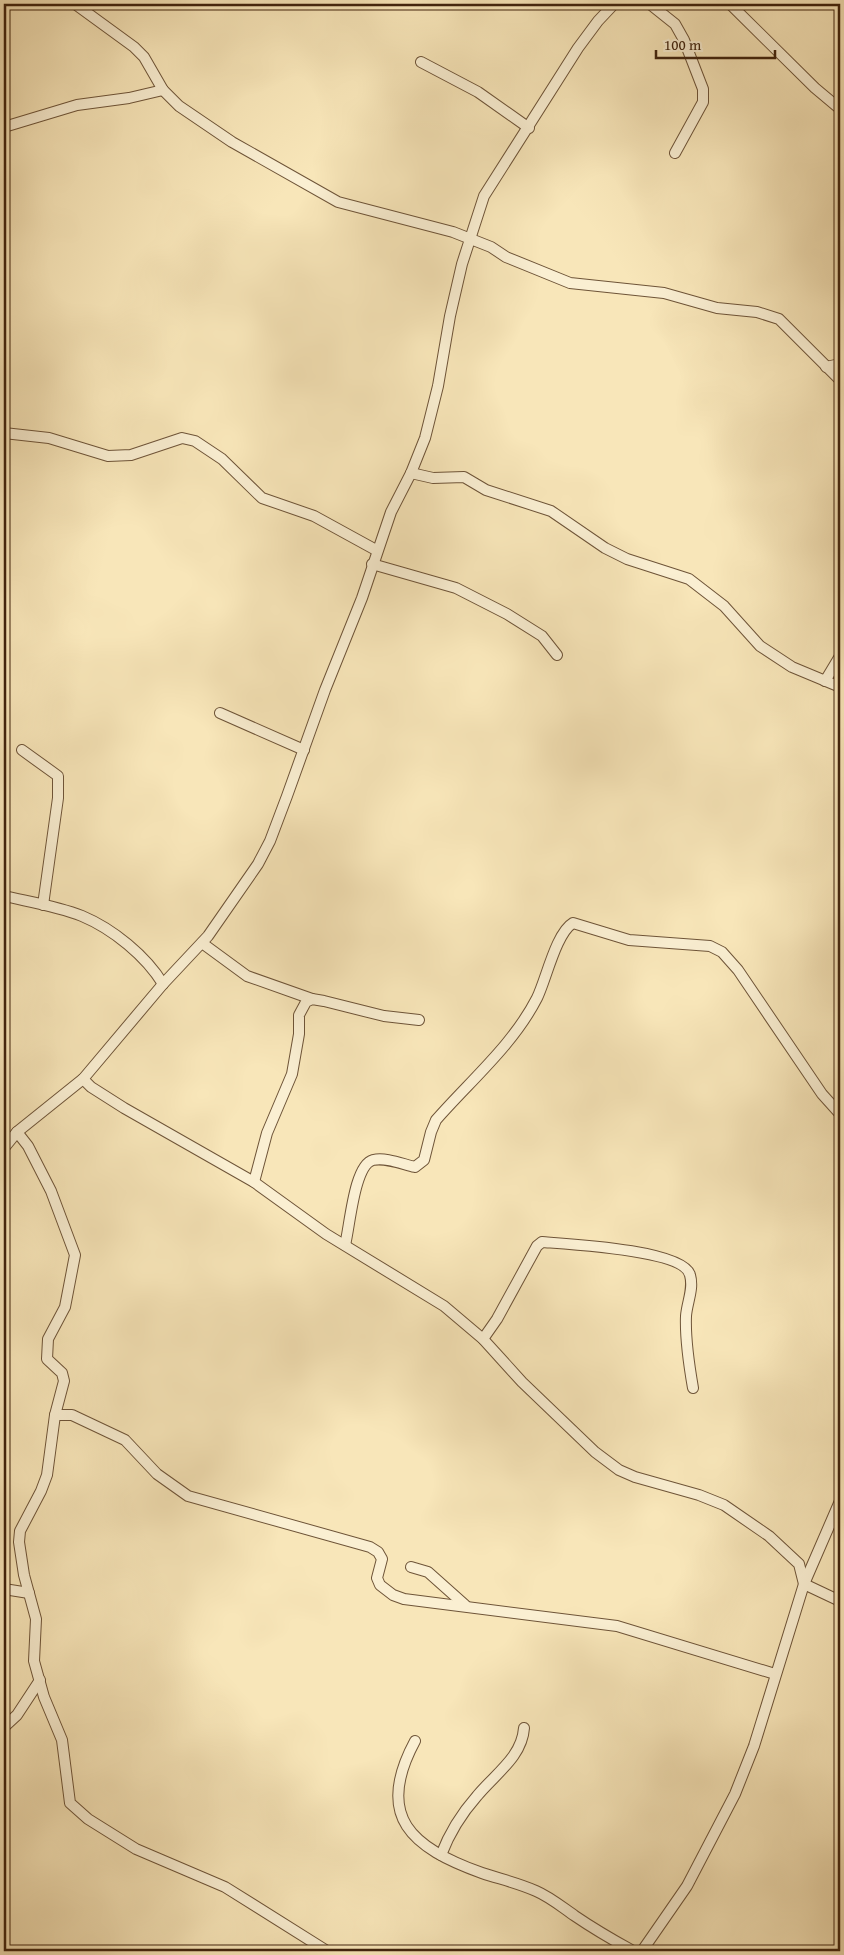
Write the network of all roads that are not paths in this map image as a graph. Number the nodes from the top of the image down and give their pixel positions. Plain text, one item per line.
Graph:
1 (75, 4) edge
2 (614, 4) edge
3 (650, 4) edge
4 (730, 4) edge
5 (422, 62) dead end
6 (163, 90) junction
7 (840, 109) edge
8 (4, 127) edge
9 (529, 128) junction
10 (675, 153) dead end
11 (469, 240) junction
12 (840, 364) edge
13 (826, 367) junction
14 (840, 380) edge
15 (4, 433) edge
16 (411, 473) junction
17 (376, 550) junction
18 (372, 564) junction
19 (557, 655) dead end
20 (840, 656) edge
21 (825, 681) junction
22 (840, 687) edge
23 (220, 713) dead end
24 (22, 750) dead end
25 (304, 750) junction
26 (4, 896) edge
27 (43, 905) junction
28 (202, 943) junction
29 (163, 984) junction
30 (312, 999) junction
31 (419, 1020) dead end
32 (83, 1079) junction
33 (840, 1114) edge
34 (17, 1132) junction
35 (4, 1148) edge
36 (254, 1182) junction
37 (345, 1245) junction
38 (483, 1339) junction
39 (692, 1388) dead end
40 (56, 1415) junction
41 (840, 1501) edge
42 (411, 1567) dead end
43 (804, 1584) junction
44 (4, 1589) edge
45 (29, 1593) junction
46 (840, 1601) edge
47 (465, 1605) junction
48 (775, 1674) junction
49 (40, 1680) junction
50 (4, 1727) edge
51 (524, 1728) dead end
52 (415, 1741) dead end
53 (440, 1855) junction
54 (327, 1951) edge
55 (634, 1951) edge
56 (642, 1951) edge

1 - 6 street
2 - 9 street
3 - 10 street
4 - 7 street
5 - 9 street
6 - 8 street
6 - 11 street
9 - 11 street
11 - 13 street
11 - 16 street
12 - 13 street
13 - 14 street
15 - 17 street
16 - 17 street
16 - 21 street
17 - 18 street
18 - 19 street
18 - 25 street
20 - 21 street
21 - 22 street
23 - 25 street
24 - 27 street
25 - 28 street
26 - 27 street
27 - 29 street
28 - 29 street
28 - 30 street
29 - 32 street
30 - 31 street
30 - 36 street
32 - 34 street
32 - 36 street
33 - 37 street
34 - 35 street
34 - 40 street
36 - 37 street
37 - 38 street
38 - 39 street
38 - 43 street
40 - 45 street
40 - 47 street
41 - 43 street
42 - 47 street
43 - 46 street
43 - 48 street
44 - 45 street
45 - 49 street
47 - 48 street
48 - 56 street
49 - 50 street
49 - 54 street
51 - 53 street
52 - 53 street
53 - 55 street

